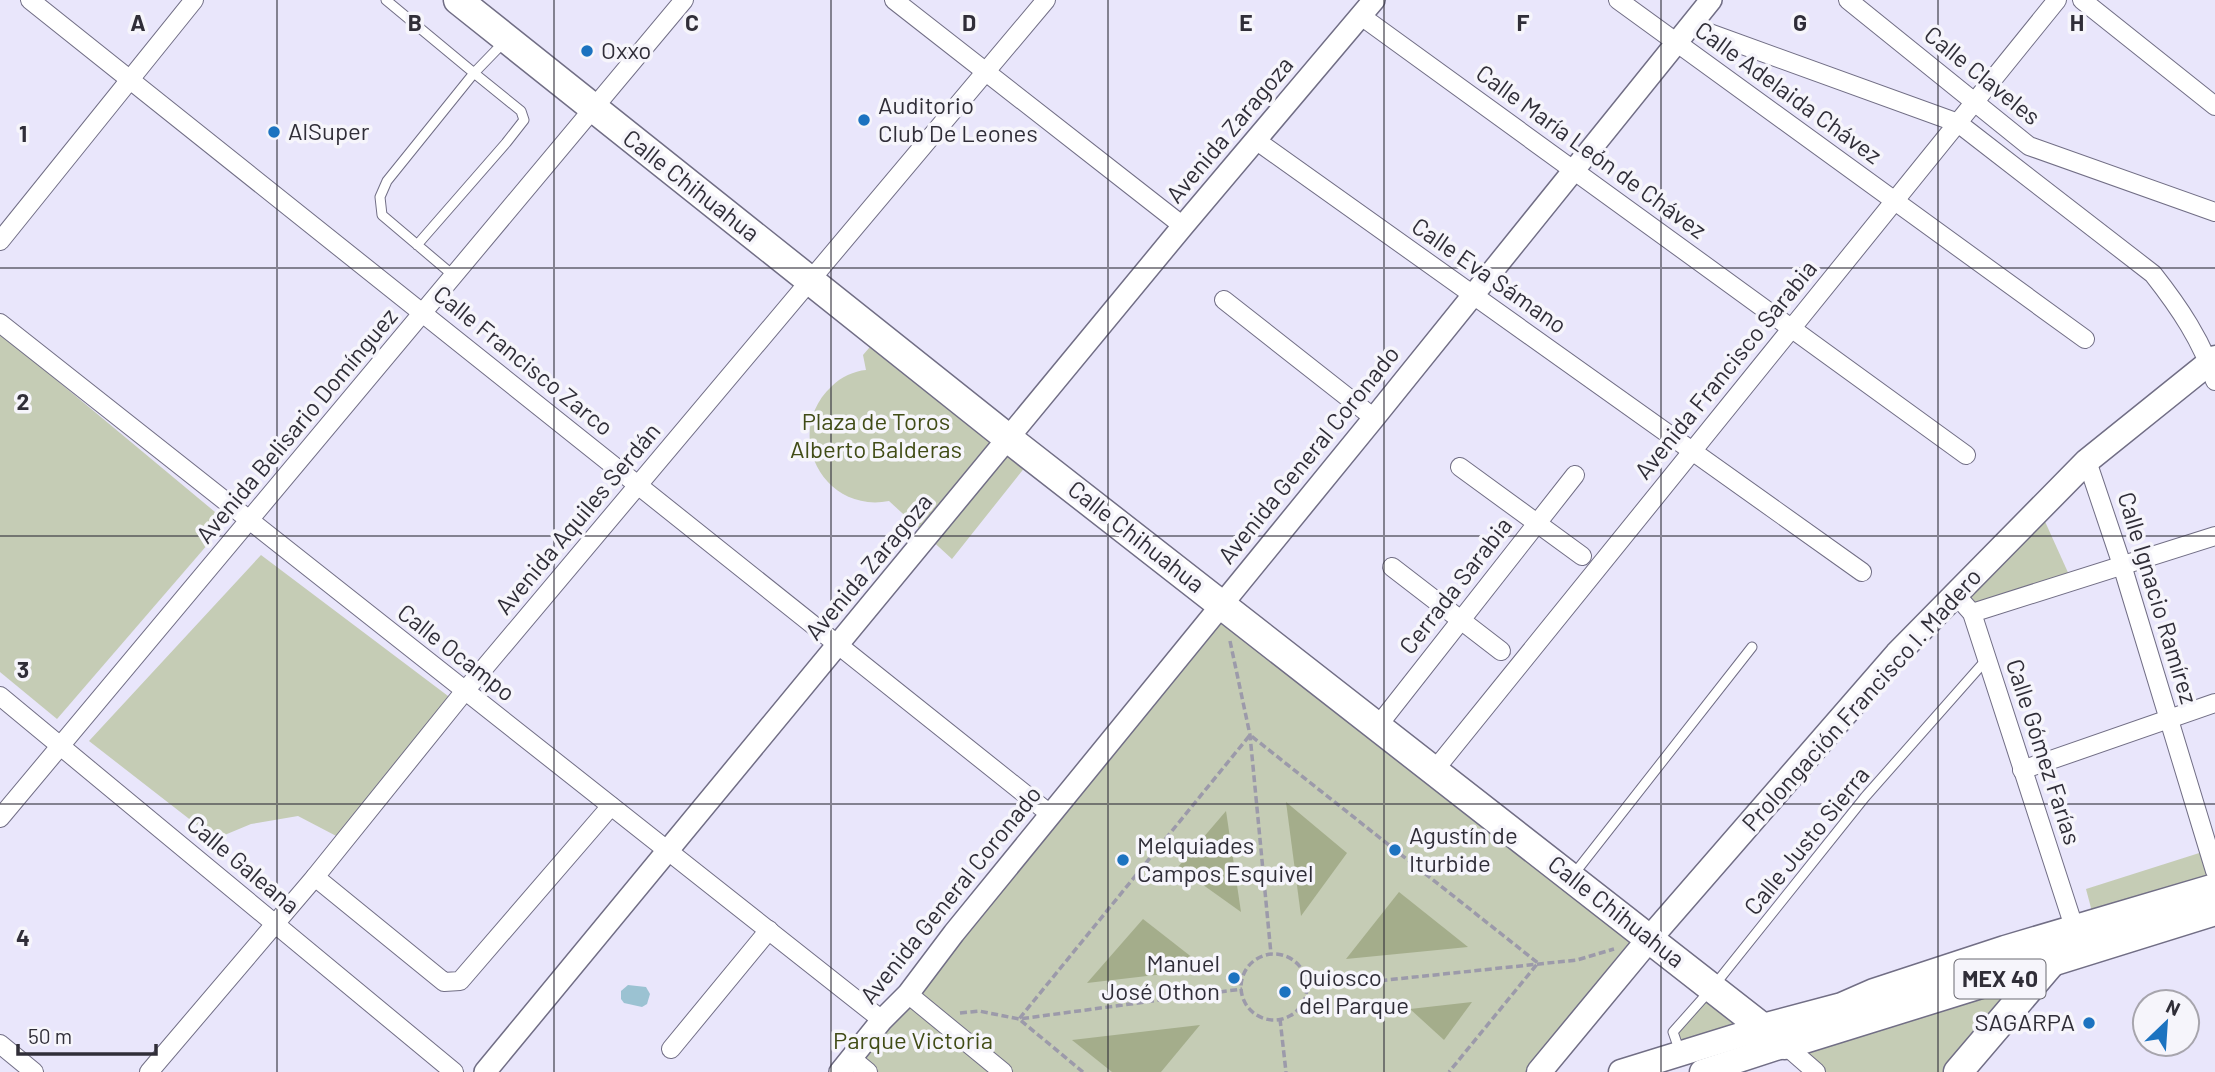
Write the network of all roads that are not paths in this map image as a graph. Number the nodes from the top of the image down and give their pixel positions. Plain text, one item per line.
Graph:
1 (30, 0) edge
2 (194, 0) edge
3 (386, 0) edge
4 (458, 0) edge
5 (684, 0) edge
6 (894, 0) edge
7 (1046, 0) edge
8 (1618, 0) edge
9 (1711, 0) edge
10 (1848, 0) edge
11 (2057, 0) edge
12 (2082, 0) edge
13 (1368, 8) edge
14 (1690, 26) junction
15 (506, 39) junction
16 (1677, 43) junction
17 (986, 72) junction
18 (474, 73) junction
19 (130, 80) junction
20 (1975, 102) junction
21 (2215, 106) edge
22 (594, 108) junction
23 (1958, 123) junction
24 (1257, 141) junction
25 (1574, 170) junction
26 (1895, 201) junction
27 (2215, 212) edge
28 (1183, 226) junction
29 (0, 241) edge
30 (417, 245) junction
31 (454, 276) junction
32 (811, 280) junction
33 (1473, 295) junction
34 (1224, 300) dead end
35 (423, 313) junction
36 (0, 323) edge
37 (1792, 328) junction
38 (2085, 339) dead end
39 (2213, 367) edge
40 (1374, 418) junction
41 (1010, 439) junction
42 (1693, 451) junction
43 (1966, 455) dead end
44 (2087, 461) junction
45 (1460, 467) dead end
46 (1575, 475) dead end
47 (638, 485) junction
48 (251, 520) junction
49 (1537, 523) junction
50 (2215, 536) edge
51 (1582, 556) dead end
52 (2122, 565) junction
53 (1392, 567) dead end
54 (1862, 572) dead end
55 (1955, 594) junction
56 (1222, 603) junction
57 (1972, 612) junction
58 (1461, 620) junction
59 (838, 645) junction
60 (1752, 647) dead end
61 (1501, 651) dead end
62 (1987, 659) junction
63 (464, 692) junction
64 (0, 696) edge
65 (2215, 703) edge
66 (2169, 719) junction
67 (1377, 727) junction
68 (60, 746) junction
69 (2022, 770) junction
70 (1433, 772) junction
71 (611, 806) junction
72 (1050, 814) junction
73 (0, 818) edge
74 (667, 850) junction
75 (2215, 871) edge
76 (315, 877) junction
77 (1571, 878) junction
78 (2215, 888) edge
79 (2215, 911) edge
80 (275, 924) junction
81 (769, 930) junction
82 (2075, 930) junction
83 (1650, 938) junction
84 (2052, 963) junction
85 (1718, 991) junction
86 (908, 994) junction
87 (1842, 1007) junction
88 (882, 1020) junction
89 (1763, 1028) junction
90 (0, 1044) edge
91 (1785, 1045) junction
92 (671, 1049) dead end
93 (1681, 1053) junction
94 (846, 1065) edge
95 (34, 1072) edge
96 (149, 1072) edge
97 (454, 1072) edge
98 (485, 1072) edge
99 (868, 1072) edge
100 (1003, 1072) edge
101 (1539, 1072) edge
102 (1621, 1072) edge
103 (1702, 1072) edge
104 (1816, 1072) edge
105 (1958, 1072) edge

1 - 19 street, Calle Francisco Zarco
2 - 19 street
3 - 18 lane
4 - 15 main road, Calle Chihuahua
5 - 22 street, Avenida Belisario Domínguez
6 - 17 street
7 - 17 street, Avenida Aquiles Serdán
8 - 16 street, Calle Adelaida Chávez
9 - 14 street, Avenida General Coronado
10 - 20 street, Calle Claveles
11 - 20 street, Avenida Francisco Sarabia
12 - 21 street
13 - 24 street, Avenida Zaragoza
13 - 25 street, Calle María León de Chávez
14 - 16 street, Avenida General Coronado
14 - 23 street
15 - 18 lane
15 - 22 main road, Calle Chihuahua
16 - 25 street, Avenida General Coronado
16 - 26 street, Calle Adelaida Chávez
17 - 28 street
17 - 32 street, Avenida Aquiles Serdán
18 - 30 lane
18 - 30 lane
19 - 29 street
19 - 35 street, Calle Francisco Zarco
20 - 23 street, Avenida Francisco Sarabia
20 - 27 street, Calle Claveles
22 - 31 street, Avenida Belisario Domínguez
22 - 32 main road, Calle Chihuahua
23 - 26 street, Avenida Francisco Sarabia
23 - 39 street
24 - 28 street, Avenida Zaragoza
24 - 33 street, Calle Eva Sámano
25 - 33 street, Avenida General Coronado
25 - 37 street, Calle María León de Chávez
26 - 37 street, Avenida Francisco Sarabia
26 - 38 street, Calle Adelaida Chávez
28 - 41 street, Avenida Zaragoza
30 - 31 lane
31 - 35 street, Avenida Belisario Domínguez
32 - 41 main road, Calle Chihuahua
32 - 47 street, Avenida Aquiles Serdán
33 - 40 street, Avenida General Coronado
33 - 42 street, Calle Eva Sámano
34 - 40 street
35 - 47 street, Calle Francisco Zarco
35 - 48 street, Avenida Belisario Domínguez
36 - 48 street, Calle Ocampo
37 - 42 street, Avenida Francisco Sarabia
37 - 43 street, Calle María León de Chávez
39 - 44 main road, Prolongación Francisco I. Madero
40 - 56 street, Avenida General Coronado
41 - 56 main road, Calle Chihuahua
41 - 59 street, Avenida Zaragoza
42 - 54 street, Calle Eva Sámano
42 - 70 street, Avenida Francisco Sarabia
44 - 52 street, Calle Ignacio Ramírez
44 - 55 main road, Prolongación Francisco I. Madero
45 - 49 street
46 - 49 street, Cerrada Sarabia
47 - 59 street, Calle Francisco Zarco
47 - 63 street, Avenida Aquiles Serdán
48 - 63 street, Calle Ocampo
48 - 68 street, Avenida Belisario Domínguez
49 - 51 street
49 - 58 street, Cerrada Sarabia
50 - 52 street
52 - 57 street
52 - 66 street, Calle Ignacio Ramírez
53 - 58 street
55 - 57 street, Calle Gómez Farías
55 - 83 main road, Prolongación Francisco I. Madero
56 - 67 main road, Calle Chihuahua
56 - 72 street, Avenida General Coronado
57 - 62 street, Calle Gómez Farías
58 - 61 street
58 - 67 street, Cerrada Sarabia
59 - 72 street, Calle Francisco Zarco
59 - 74 street, Avenida Zaragoza
60 - 77 lane
62 - 69 street, Calle Gómez Farías
62 - 85 lane, Calle Justo Sierra
63 - 71 street, Calle Ocampo
63 - 76 street, Avenida Aquiles Serdán
64 - 68 street, Calle Galeana
65 - 66 street
66 - 69 street
66 - 75 street, Calle Ignacio Ramírez
67 - 70 main road, Calle Chihuahua
68 - 73 street, Avenida Belisario Domínguez
68 - 80 street, Calle Galeana
69 - 82 street, Calle Gómez Farías
70 - 77 main road, Calle Chihuahua
71 - 74 street, Calle Ocampo
71 - 76 street
72 - 86 street, Avenida General Coronado
74 - 81 street, Calle Ocampo
74 - 98 street, Avenida Zaragoza
76 - 80 street, Avenida Aquiles Serdán
77 - 83 main road, Calle Chihuahua
78 - 82 main road, MEX 40
79 - 84 main road, MEX 40
80 - 96 street, Avenida Aquiles Serdán
80 - 97 street, Calle Galeana
81 - 88 street, Calle Ocampo
81 - 92 street
82 - 84 main road
82 - 87 main road, MEX 40
83 - 85 main road, Calle Chihuahua
83 - 101 main road, Prolongación Francisco I. Madero
84 - 91 main road, MEX 40
84 - 105 main road
85 - 87 main road
85 - 89 main road, Calle Chihuahua
85 - 93 lane, Calle Justo Sierra
86 - 88 street, Avenida General Coronado
86 - 100 street
87 - 89 main road, MEX 40
88 - 94 street, Avenida General Coronado
89 - 91 main road, Calle Chihuahua
89 - 93 main road, MEX 40
90 - 95 street
91 - 103 main road, MEX 40
91 - 104 street, Calle Chihuahua
93 - 102 main road, MEX 40
94 - 99 street

